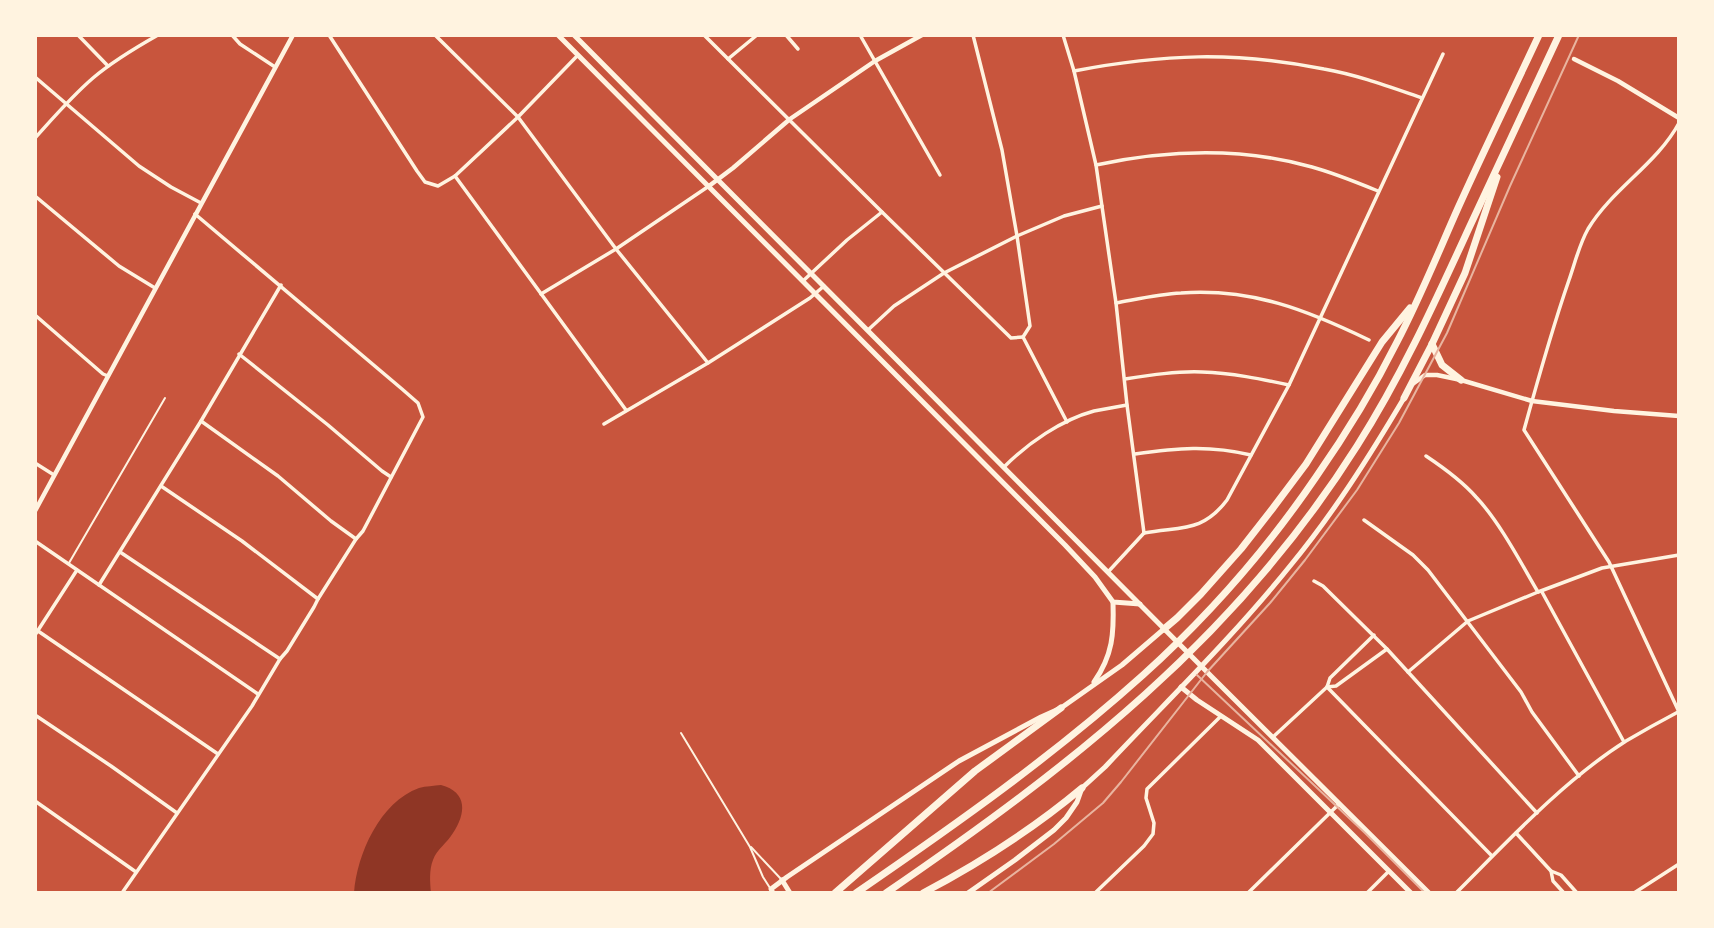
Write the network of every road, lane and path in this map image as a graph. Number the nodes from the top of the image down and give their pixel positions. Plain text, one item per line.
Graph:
1 (78, 35) edge
2 (156, 35) edge
3 (232, 35) edge
4 (293, 35) edge
5 (329, 35) edge
6 (435, 35) edge
7 (558, 35) edge
8 (575, 35) edge
9 (704, 35) edge
10 (757, 35) edge
11 (786, 35) edge
12 (860, 35) edge
13 (922, 35) edge
14 (973, 35) edge
15 (1063, 35) edge
16 (1539, 35) edge
17 (1559, 35) edge
18 (798, 49) dead end
19 (1443, 54) dead end
20 (578, 55) junction
21 (728, 59) junction
22 (1574, 59) dead end
23 (875, 61) junction
24 (108, 66) junction
25 (276, 67) junction
26 (1074, 71) junction
27 (35, 77) edge
28 (1423, 99) junction
29 (66, 104) junction
30 (517, 117) junction
31 (790, 119) junction
32 (1679, 120) edge
33 (35, 138) edge
34 (1508, 143) junction
35 (1096, 164) junction
36 (940, 175) dead end
37 (455, 176) junction
38 (713, 183) junction
39 (1379, 191) junction
40 (35, 196) edge
41 (201, 203) junction
42 (1102, 205) junction
43 (882, 212) junction
44 (195, 214) junction
45 (1017, 236) junction
46 (616, 249) junction
47 (811, 272) junction
48 (944, 273) junction
49 (803, 281) junction
50 (281, 285) junction
51 (824, 286) junction
52 (155, 288) junction
53 (541, 293) junction
54 (815, 293) junction
55 (1417, 300) junction
56 (1116, 303) junction
57 (36, 318) edge
58 (1322, 318) junction
59 (868, 330) junction
60 (1023, 337) junction
61 (1369, 341) dead end
62 (1432, 344) junction
63 (239, 354) junction
64 (708, 363) junction
65 (108, 376) junction
66 (1125, 379) junction
67 (1461, 380) junction
68 (1289, 386) junction
69 (164, 398) dead end
70 (1404, 398) junction
71 (1532, 401) junction
72 (1127, 405) junction
73 (626, 410) junction
74 (1679, 416) edge
75 (201, 421) junction
76 (1067, 422) junction
77 (604, 424) dead end
78 (1135, 454) junction
79 (1251, 455) junction
80 (1426, 456) dead end
81 (35, 463) edge
82 (1004, 467) junction
83 (54, 475) junction
84 (391, 477) junction
85 (161, 486) junction
86 (35, 511) edge
87 (1364, 520) dead end
88 (1144, 533) junction
89 (356, 539) junction
90 (35, 541) edge
91 (120, 552) junction
92 (1679, 555) edge
93 (68, 564) junction
94 (1612, 568) junction
95 (77, 570) junction
96 (1108, 572) junction
97 (1314, 581) dead end
98 (99, 585) junction
99 (1540, 592) junction
100 (318, 599) junction
101 (1113, 602) junction
102 (1140, 604) junction
103 (1468, 621) junction
104 (1166, 630) junction
105 (36, 633) edge
106 (1374, 635) junction
107 (1387, 649) junction
108 (280, 659) junction
109 (1200, 664) junction
110 (1408, 672) junction
111 (1092, 685) junction
112 (1181, 687) junction
113 (1327, 687) junction
114 (258, 694) junction
115 (1061, 708) junction
116 (1679, 711) edge
117 (35, 715) edge
118 (1221, 716) junction
119 (681, 733) dead end
120 (1273, 737) junction
121 (1624, 742) junction
122 (218, 754) junction
123 (1579, 776) junction
124 (1082, 788) junction
125 (35, 801) edge
126 (1340, 803) junction
127 (1331, 812) junction
128 (177, 813) junction
129 (1537, 813) junction
130 (1516, 833) junction
131 (750, 847) junction
132 (1492, 857) junction
133 (1679, 864) edge
134 (1389, 871) junction
135 (136, 872) junction
136 (1550, 872) junction
137 (782, 880) junction
138 (772, 891) edge
139 (122, 893) edge
140 (790, 893) edge
141 (835, 893) edge
142 (856, 893) edge
143 (886, 893) edge
144 (923, 893) edge
145 (968, 893) edge
146 (1096, 893) edge
147 (1248, 893) edge
148 (1367, 893) edge
149 (1411, 893) edge
150 (1429, 893) edge
151 (1456, 893) edge
152 (1564, 893) edge
153 (1577, 893) edge
154 (1634, 893) edge

1 - 24 street
2 - 24 street
3 - 25 street
4 - 25 street
5 - 37 street
6 - 30 street
7 - 20 main road
8 - 38 main road
9 - 21 street
10 - 21 street
11 - 18 street
12 - 23 street
13 - 23 street
14 - 45 street
15 - 26 street
16 - 55 highway
17 - 34 highway
19 - 28 street
20 - 30 street
20 - 38 main road
21 - 31 street
22 - 32 street
23 - 31 street
23 - 36 street
24 - 29 street
25 - 41 street
26 - 28 street
26 - 35 street
27 - 29 street
28 - 39 street
29 - 33 street
29 - 41 street
30 - 37 street
30 - 46 street
31 - 38 street
31 - 43 street
32 - 71 street
34 - 62 highway
34 - 143 highway
35 - 39 street
35 - 42 street
37 - 53 street
38 - 46 street
38 - 47 main road
38 - 49 main road
39 - 58 street
40 - 52 street
41 - 44 street
42 - 45 street
42 - 56 street
43 - 47 street
43 - 48 street
44 - 50 street
44 - 52 street
45 - 48 street
45 - 60 street
46 - 53 street
46 - 64 street
47 - 49 street
47 - 51 main road
48 - 59 street
48 - 60 street
49 - 54 main road
50 - 63 street
50 - 84 street
51 - 54 street
51 - 59 main road
52 - 65 street
53 - 73 street
54 - 64 street
54 - 101 main road
55 - 104 highway
55 - 142 highway
56 - 58 street
56 - 66 street
57 - 65 street
58 - 61 street
58 - 68 street
59 - 82 main road
60 - 76 street
62 - 67 highway
62 - 70 highway
63 - 75 street
63 - 84 street
64 - 73 street
65 - 83 street
66 - 68 street
66 - 72 street
67 - 70 street
67 - 71 street
68 - 79 street
69 - 93 lane
70 - 109 main road
71 - 74 street
71 - 94 street
72 - 76 street
72 - 78 street
73 - 77 street
75 - 85 street
75 - 89 street
76 - 82 street
78 - 79 street
78 - 88 street
79 - 88 street
80 - 99 street
81 - 83 street
82 - 96 main road
83 - 86 street
84 - 89 street
85 - 91 street
85 - 100 street
87 - 103 street
88 - 96 street
89 - 100 street
90 - 93 street
91 - 98 street
91 - 108 street
92 - 94 street
93 - 95 street
94 - 99 street
94 - 116 street
95 - 98 street
95 - 105 street
96 - 102 main road
97 - 106 street
98 - 114 street
99 - 103 street
99 - 121 street
100 - 108 street
101 - 102 main road
101 - 111 main road
102 - 104 main road
103 - 110 street
103 - 123 street
104 - 109 main road
104 - 111 main road
105 - 122 street
106 - 107 street
106 - 113 street
107 - 110 street
107 - 113 street
108 - 114 street
109 - 112 main road
109 - 120 main road
110 - 129 street
111 - 115 main road
112 - 118 main road
112 - 124 main road
113 - 120 street
113 - 132 street
114 - 122 street
115 - 137 main road
115 - 141 highway
116 - 121 street
117 - 128 street
118 - 127 main road
118 - 146 street
119 - 131 lane
120 - 126 main road
121 - 123 street
122 - 128 street
123 - 129 street
124 - 144 highway
124 - 145 main road
125 - 135 street
126 - 127 street
126 - 150 main road
127 - 134 main road
127 - 147 street
128 - 135 street
129 - 130 street
130 - 132 street
130 - 136 street
131 - 137 lane
131 - 138 lane
132 - 151 street
133 - 154 street
134 - 148 street
134 - 149 main road
135 - 139 street
136 - 152 street
136 - 153 street
137 - 138 main road
137 - 140 main road

